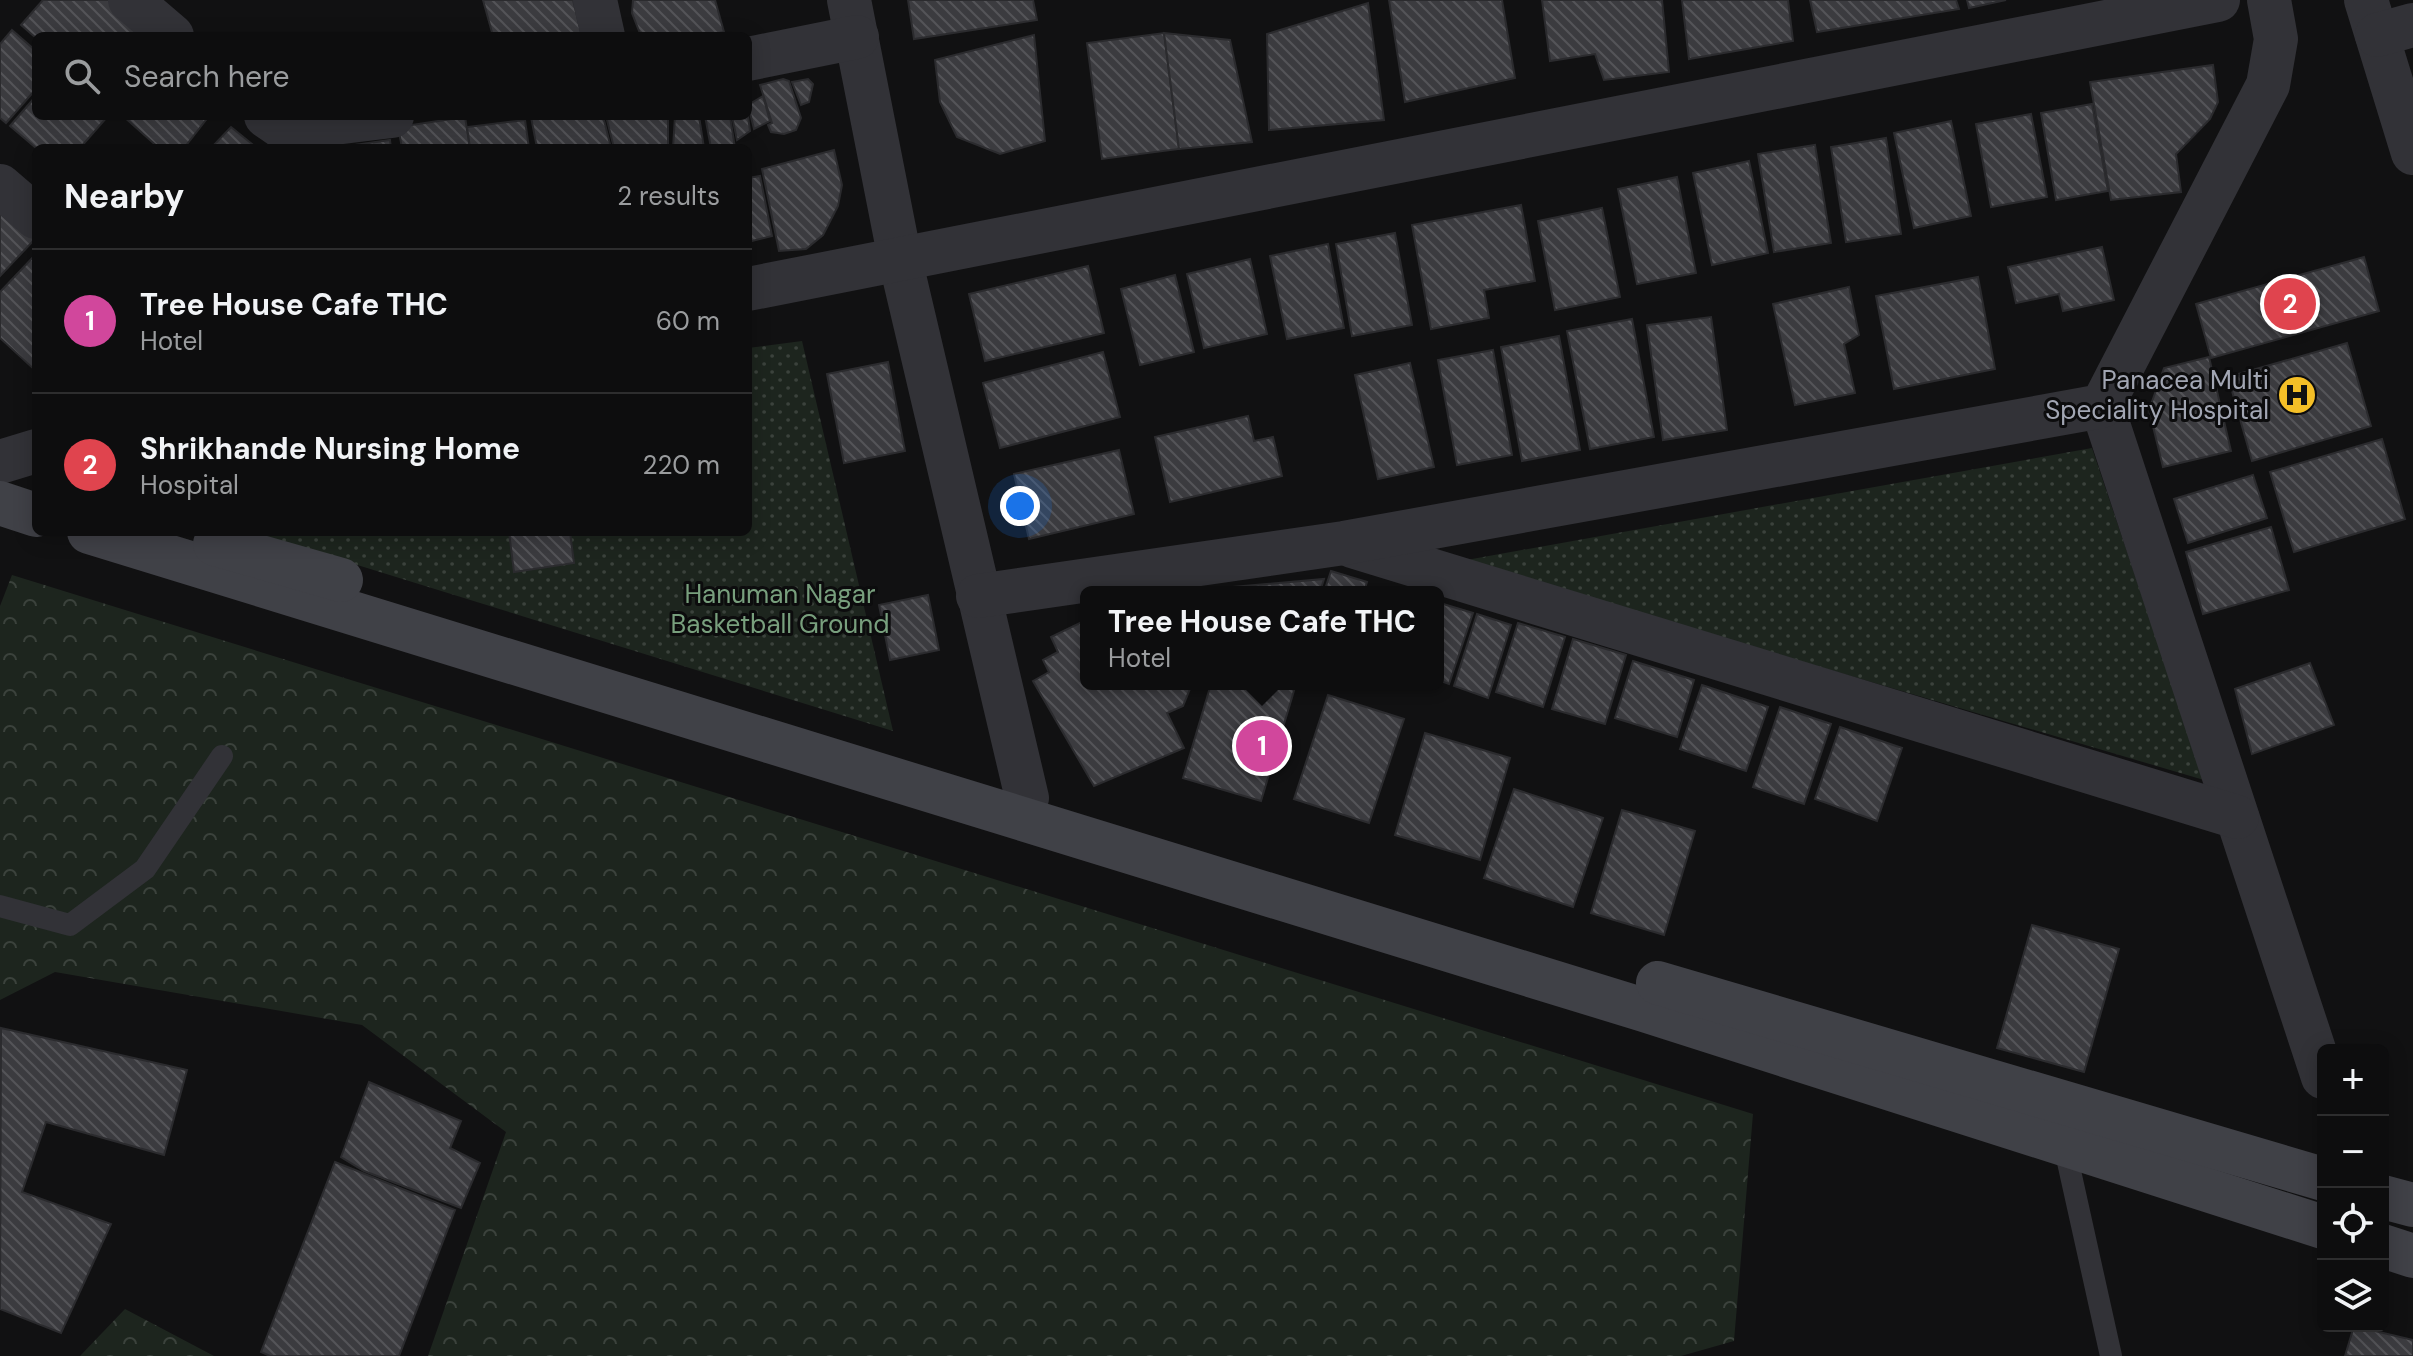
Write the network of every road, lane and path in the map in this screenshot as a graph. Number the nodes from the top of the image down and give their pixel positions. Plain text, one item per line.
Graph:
1 (130, 0) edge
2 (595, 0) edge
3 (2218, 0) edge
4 (2269, 0) edge
5 (2408, 0) edge
6 (853, 18) edge
7 (2392, 18) edge
8 (167, 32) edge
9 (602, 32) edge
10 (752, 57) edge
11 (272, 120) edge
12 (359, 120) edge
13 (2413, 153) edge
14 (0, 186) edge
15 (32, 214) edge
16 (900, 259) junction
17 (752, 288) edge
18 (2102, 406) junction
19 (32, 452) edge
20 (0, 462) edge
21 (0, 487) edge
22 (32, 496) edge
23 (0, 503) edge
24 (32, 514) edge
25 (102, 536) edge
26 (186, 536) edge
27 (1344, 543) junction
28 (978, 596) junction
29 (222, 756) dead end
30 (1027, 798) junction
31 (2237, 817) junction
32 (0, 906) edge
33 (2317, 1059) edge
34 (2064, 1144) junction
35 (2317, 1177) edge
36 (2389, 1199) edge
37 (2413, 1205) edge
38 (2317, 1225) edge
39 (2389, 1248) edge
40 (2413, 1256) edge
41 (2111, 1356) edge

1 - 8 street
2 - 9 street
3 - 16 street
4 - 18 street
5 - 7 street
6 - 10 street
6 - 16 street
7 - 13 street
11 - 12 street
14 - 15 street
16 - 17 street
16 - 28 street
18 - 27 street
18 - 31 street
19 - 20 street
21 - 22 main road
23 - 24 main road
25 - 34 main road
26 - 30 main road
27 - 28 street
27 - 31 street
28 - 30 street
29 - 32 lane
30 - 35 main road
31 - 33 street
34 - 38 main road
34 - 41 lane
36 - 37 main road
39 - 40 main road

